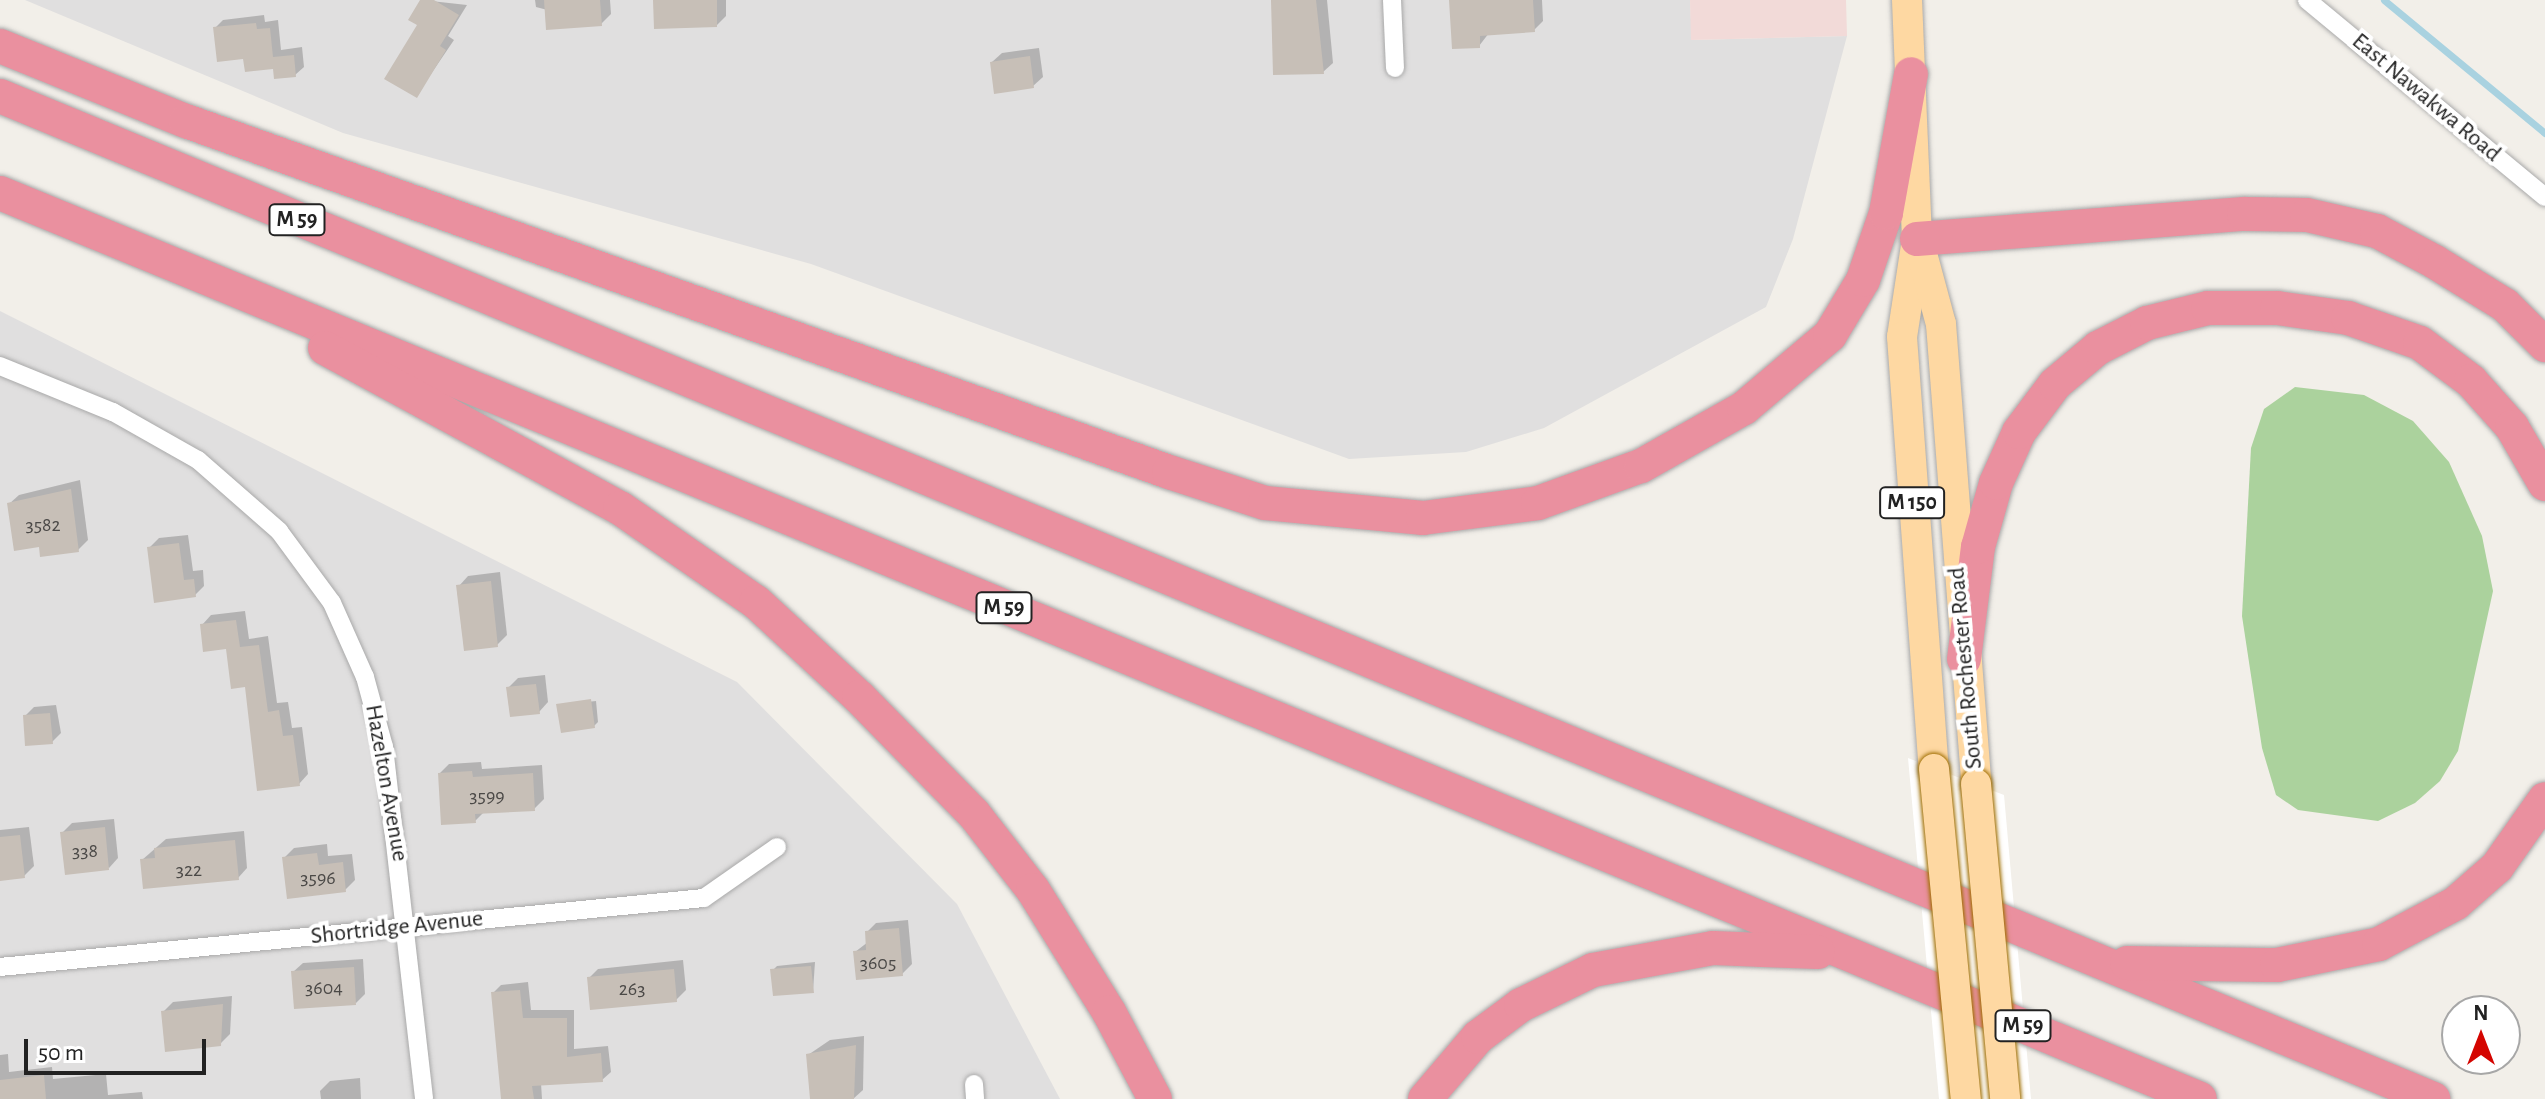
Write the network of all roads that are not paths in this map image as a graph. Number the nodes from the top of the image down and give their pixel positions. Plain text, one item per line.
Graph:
1 (1392, 0) edge
2 (1907, 0) edge
3 (2307, 0) edge
4 (0, 46) edge
5 (1395, 68) dead end
6 (1911, 74) junction
7 (0, 96) edge
8 (0, 193) edge
9 (2545, 197) edge
10 (1917, 239) junction
11 (163, 260) junction
12 (2545, 345) edge
13 (0, 366) edge
14 (2545, 484) edge
15 (1964, 659) junction
16 (2545, 799) edge
17 (777, 847) dead end
18 (407, 927) junction
19 (1846, 954) junction
20 (2089, 958) junction
21 (0, 967) edge
22 (424, 1099) edge
23 (1155, 1099) edge
24 (1425, 1099) edge
25 (1966, 1099) edge
26 (2005, 1099) edge
27 (2200, 1099) edge
28 (2433, 1099) edge

1 - 5 street
2 - 6 main road, South Rochester Road / M 150
3 - 9 street, East Nawakwa Road
4 - 6 highway
6 - 10 main road, South Rochester Road / M 150
7 - 20 highway, M 59
8 - 11 highway, M 59
10 - 12 highway
10 - 15 main road, South Rochester Road / M 150
10 - 25 main road, South Rochester Road / M 150, bridge
11 - 19 highway, M 59
11 - 23 highway
13 - 18 street, Hazelton Avenue
14 - 15 highway
15 - 26 main road, South Rochester Road / M 150, bridge
16 - 20 highway
17 - 18 street, Shortridge Avenue
18 - 21 street, Shortridge Avenue
18 - 22 street, Hazelton Avenue
19 - 24 highway
19 - 27 highway, M 59
20 - 28 highway, M 59

